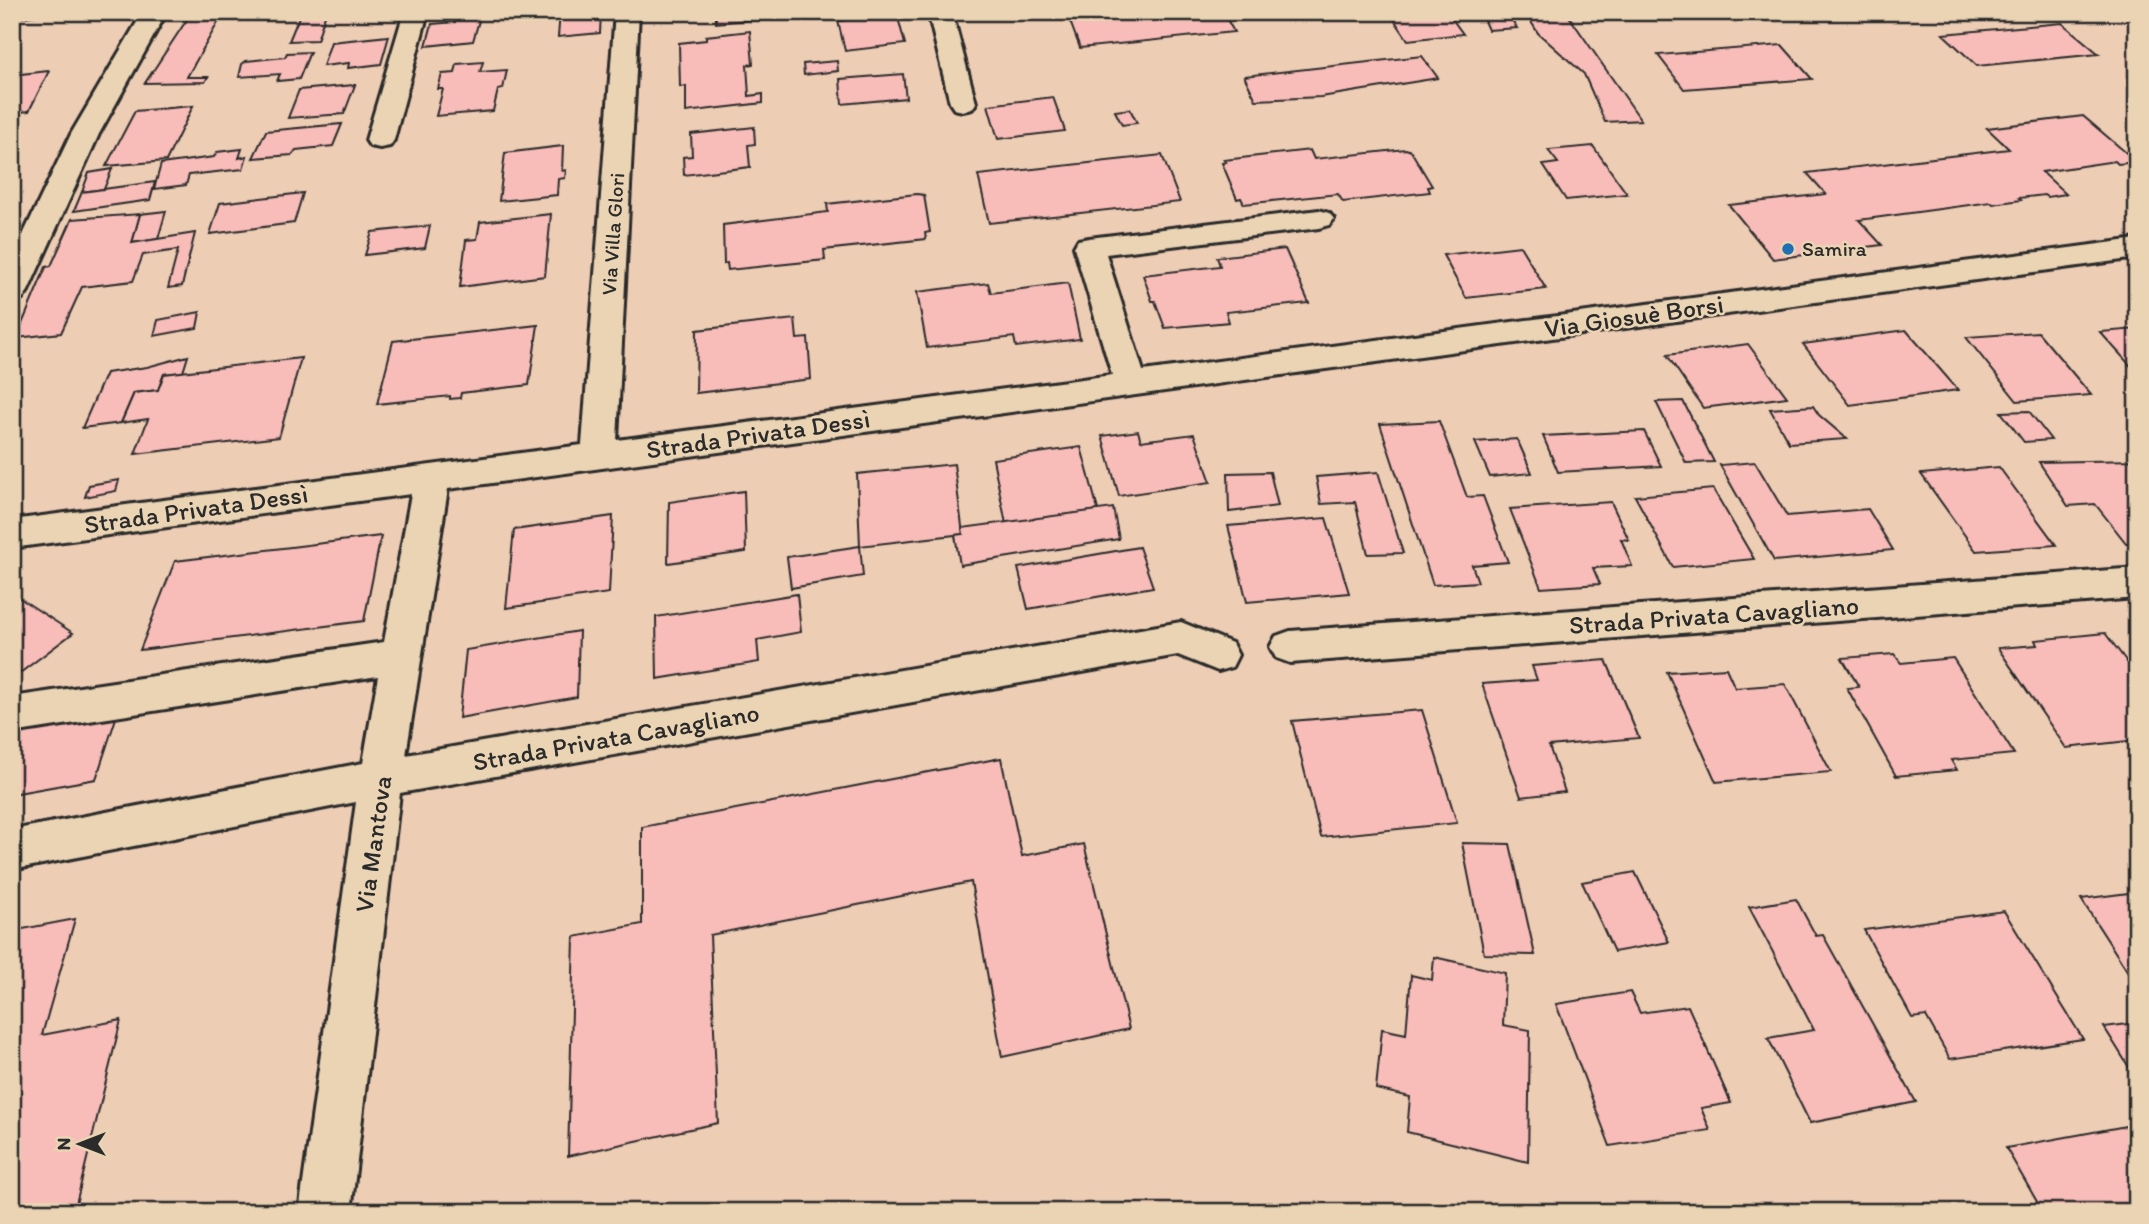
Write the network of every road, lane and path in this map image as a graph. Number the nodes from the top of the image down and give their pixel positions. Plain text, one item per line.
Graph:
1 (155, 12) edge
2 (416, 12) edge
3 (627, 12) edge
4 (940, 12) edge
5 (963, 103) dead end
6 (380, 140) dead end
7 (1320, 219) dead end
8 (2137, 248) edge
9 (12, 291) edge
10 (1131, 384) junction
11 (598, 455) junction
12 (432, 477) junction
13 (12, 534) edge
14 (2137, 583) edge
15 (1290, 647) dead end
16 (401, 656) junction
17 (1219, 656) dead end
18 (12, 715) edge
19 (382, 778) junction
20 (12, 850) edge
21 (325, 1212) edge

1 - 9 street
2 - 6 street
3 - 11 street, Via Villa Glori
4 - 5 street
7 - 10 street
8 - 10 street, Via Giosuè Borsi
10 - 11 street, Strada Privata Dessì
11 - 12 street, Strada Privata Dessì
12 - 13 street, Strada Privata Dessì
12 - 16 street, Via Mantova
14 - 15 street, Strada Privata Cavagliano
16 - 18 street
16 - 19 street, Via Mantova
17 - 19 street, Strada Privata Cavagliano
19 - 20 street, Strada Privata Cavagliano
19 - 21 street, Via Mantova

